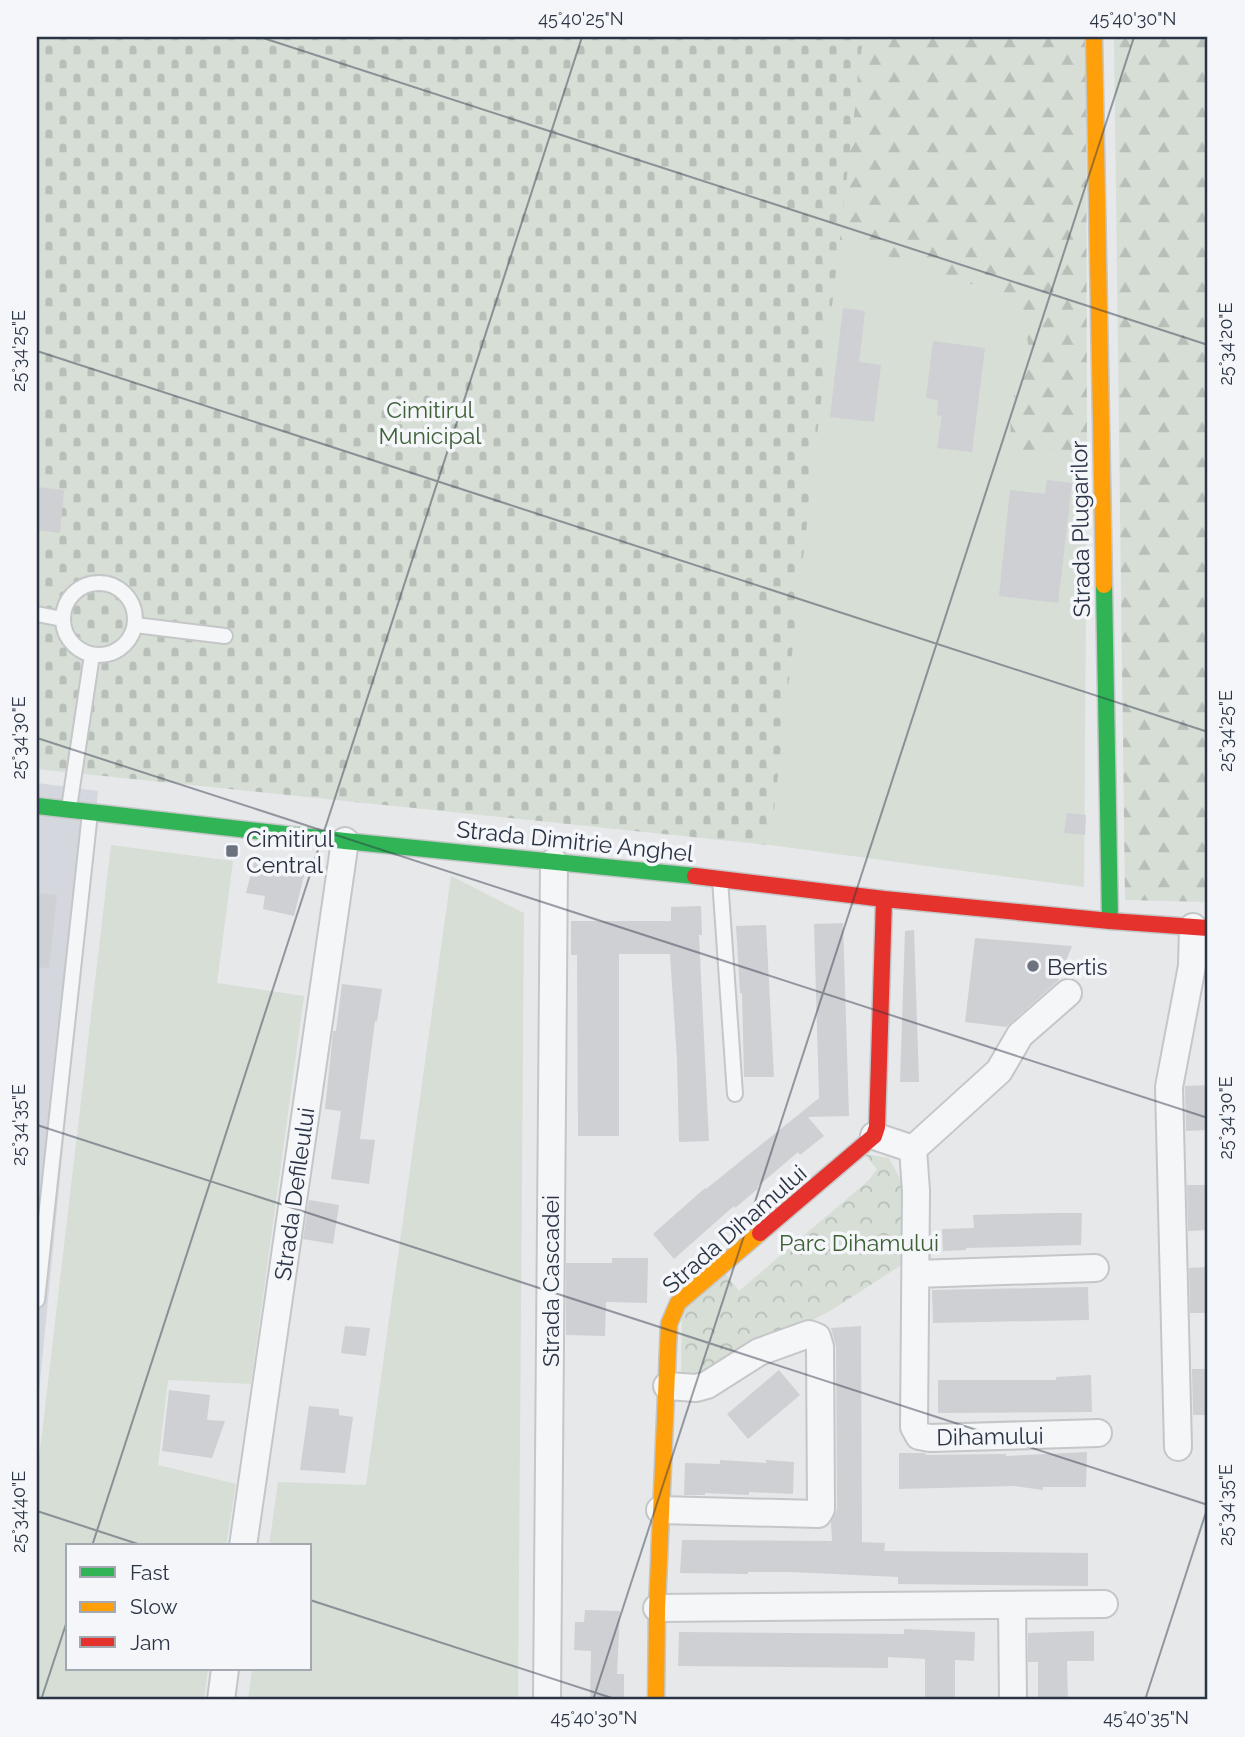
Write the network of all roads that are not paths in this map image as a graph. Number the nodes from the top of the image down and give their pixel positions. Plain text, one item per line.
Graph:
1 (1094, 37) edge
2 (37, 614) edge
3 (62, 619) junction
4 (135, 625) junction
5 (225, 636) dead end
6 (92, 655) junction
7 (37, 806) edge
8 (68, 809) junction
9 (90, 812) junction
10 (345, 841) junction
11 (554, 862) junction
12 (720, 879) junction
13 (884, 899) junction
14 (1110, 921) junction
15 (1201, 927) edge
16 (1068, 993) dead end
17 (735, 1094) dead end
18 (874, 1136) junction
19 (912, 1149) junction
20 (1095, 1268) dead end
21 (916, 1275) junction
22 (37, 1300) edge
23 (667, 1386) junction
24 (1098, 1433) dead end
25 (1178, 1447) dead end
26 (660, 1510) junction
27 (243, 1544) edge
28 (1104, 1604) dead end
29 (1012, 1605) junction
30 (657, 1608) junction
31 (225, 1670) edge
32 (221, 1700) edge
33 (547, 1700) edge
34 (656, 1700) edge
35 (1013, 1700) edge

1 - 14 street, Strada Plugarilor
2 - 3 lane
3 - 4 lane
3 - 6 lane
4 - 5 lane
4 - 6 lane
6 - 8 lane
7 - 8 street, Strada Dimitrie Anghel
8 - 9 street, Strada Dimitrie Anghel
9 - 10 street, Strada Dimitrie Anghel
9 - 22 lane
10 - 11 street, Strada Dimitrie Anghel
10 - 27 street, Strada Defileului
11 - 12 street, Strada Dimitrie Anghel
11 - 33 street, Strada Cascadei
12 - 13 street, Strada Dimitrie Anghel
12 - 17 lane
13 - 14 street, Strada Dimitrie Anghel
13 - 18 street
14 - 15 street
15 - 25 street
16 - 19 street
18 - 19 street
18 - 23 street, Strada Dihamului
19 - 21 street, Dihamului
20 - 21 street
21 - 24 street, Dihamului
23 - 26 street, Strada Dihamului
23 - 26 street
26 - 30 street, Strada Dihamului
28 - 29 street
29 - 30 street
29 - 35 street
30 - 34 street, Strada Dihamului
31 - 32 street

